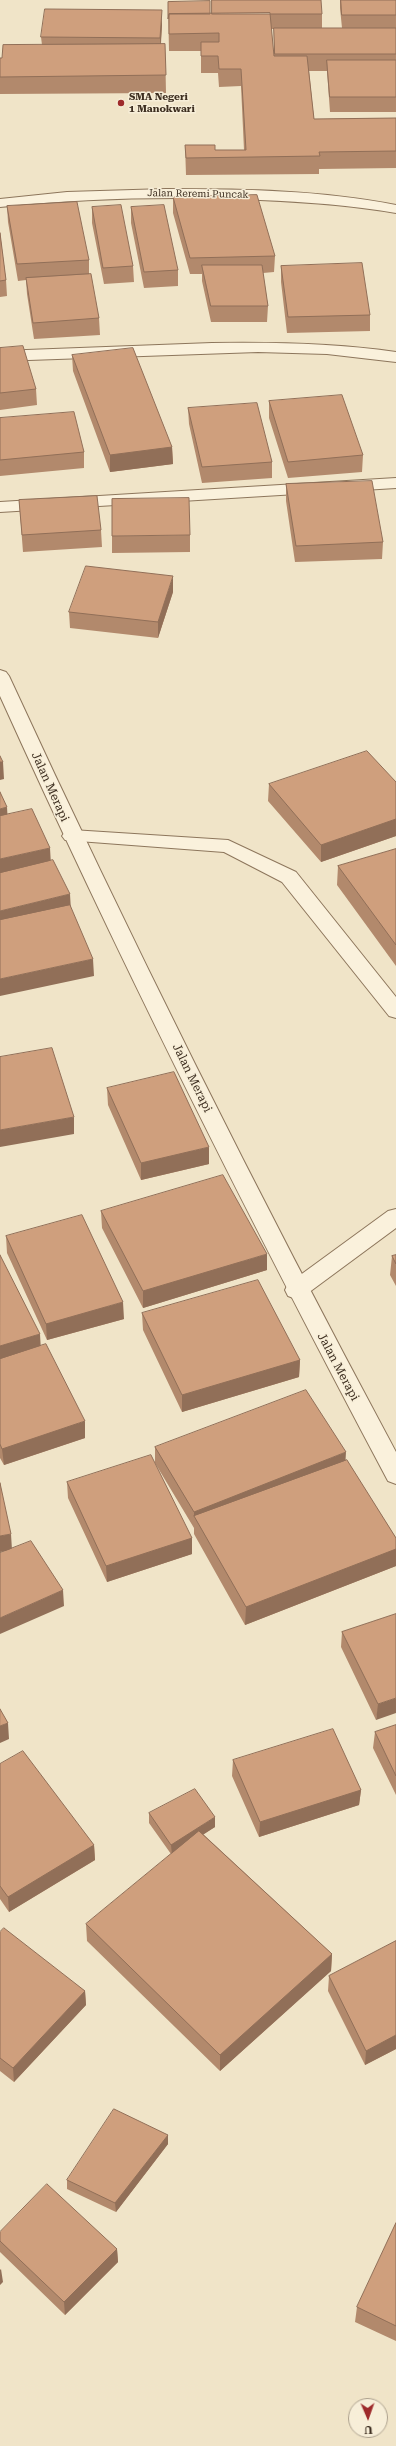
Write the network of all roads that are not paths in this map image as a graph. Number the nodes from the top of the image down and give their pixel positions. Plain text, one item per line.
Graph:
1 (0, 203) edge
2 (396, 209) edge
3 (0, 356) edge
4 (396, 357) edge
5 (396, 483) edge
6 (0, 507) edge
7 (0, 676) edge
8 (72, 836) junction
9 (396, 1011) edge
10 (396, 1217) edge
11 (296, 1290) junction
12 (396, 1474) edge

1 - 2 street, Jalan Reremi Puncak
3 - 4 street
5 - 6 street
7 - 8 street, Jalan Merapi
8 - 9 street
8 - 11 street, Jalan Merapi
10 - 11 street
11 - 12 street, Jalan Merapi

